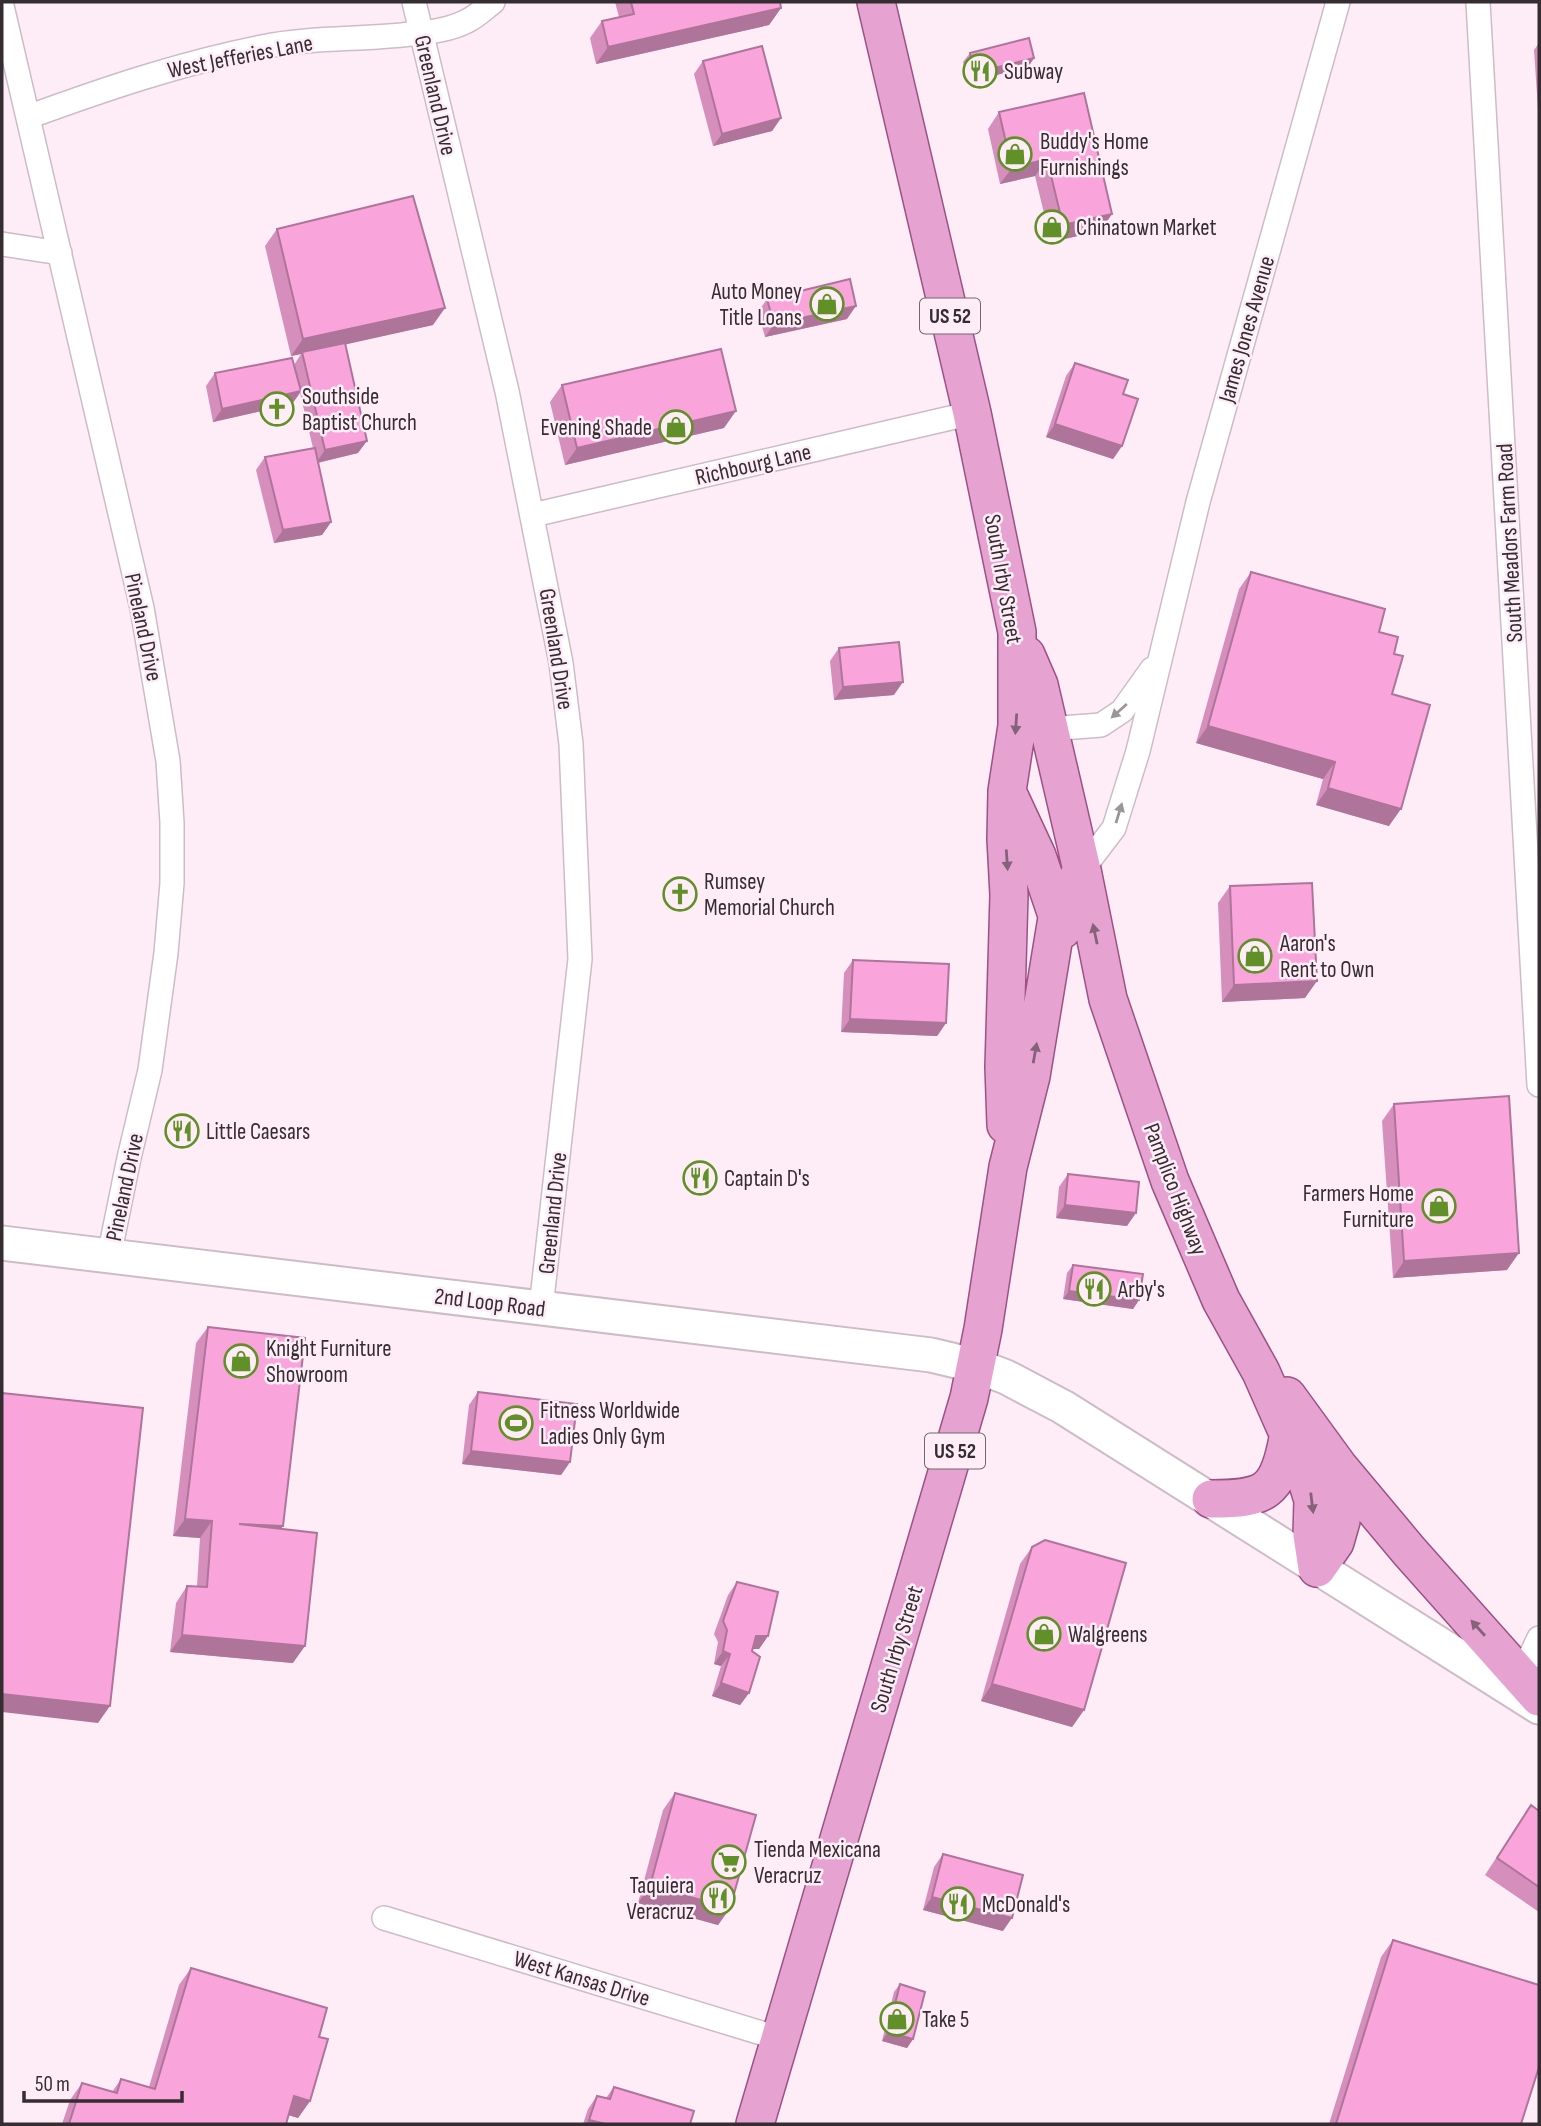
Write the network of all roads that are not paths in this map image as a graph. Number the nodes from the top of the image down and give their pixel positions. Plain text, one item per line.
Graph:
1 (414, 2) edge
2 (492, 2) edge
3 (876, 2) edge
4 (1338, 2) edge
5 (1478, 2) edge
6 (2, 6) edge
7 (421, 33) junction
8 (28, 117) junction
9 (2, 244) edge
10 (60, 253) junction
11 (972, 413) junction
12 (533, 515) junction
13 (1017, 632) junction
14 (1160, 657) junction
15 (1049, 729) junction
16 (1007, 791) junction
17 (1082, 870) junction
18 (1057, 918) junction
19 (1108, 999) junction
20 (1539, 1085) edge
21 (1008, 1167) junction
22 (2, 1243) edge
23 (109, 1256) junction
24 (541, 1308) junction
25 (976, 1366) junction
26 (1261, 1372) junction
27 (1289, 1438) junction
28 (1338, 1466) junction
29 (1211, 1499) junction
30 (1317, 1568) junction
31 (1539, 1638) edge
32 (1533, 1694) edge
33 (384, 1918) dead end
34 (780, 2039) junction
35 (755, 2124) edge

1 - 7 street, Greenland Drive
2 - 7 street, West Jefferies Lane
3 - 11 main road, South Irby Street / US 52
4 - 14 street, James Jones Avenue
5 - 20 street, South Meadors Farm Road
6 - 8 street, Pineland Drive
7 - 8 street, West Jefferies Lane
7 - 12 street, Greenland Drive
8 - 10 street, Pineland Drive
9 - 10 street
10 - 23 street, Pineland Drive
11 - 12 street, Richbourg Lane
11 - 13 main road, South Irby Street / US 52
12 - 24 street, Greenland Drive
13 - 15 main road, Pamplico Highway
13 -> 16 main road, South Irby Street / US 52
14 -> 15 street, James Jones Avenue
17 -> 14 street, James Jones Avenue
15 - 17 main road, Pamplico Highway
16 - 18 main road, Pamplico Highway
16 -> 21 main road, South Irby Street / US 52
17 - 18 main road, South Irby Street / US 52
19 -> 17 main road, Pamplico Highway
18 - 19 main road, Pamplico Highway
21 -> 18 main road, South Irby Street / US 52
19 - 26 main road, Pamplico Highway
21 - 25 main road, South Irby Street / US 52
22 - 23 main road, 2nd Loop Road
23 - 24 main road, 2nd Loop Road
24 - 25 main road, 2nd Loop Road
25 - 29 main road
25 - 34 main road, South Irby Street / US 52
26 - 27 main road, Pamplico Highway
26 - 28 main road, Pamplico Highway
27 - 29 main road
27 -> 30 main road, Pamplico Highway
28 - 30 main road, Pamplico Highway
32 -> 28 main road, Pamplico Highway
29 - 30 main road
30 - 32 main road
31 - 32 street
33 - 34 street, West Kansas Drive
34 - 35 main road, South Irby Street / US 52

